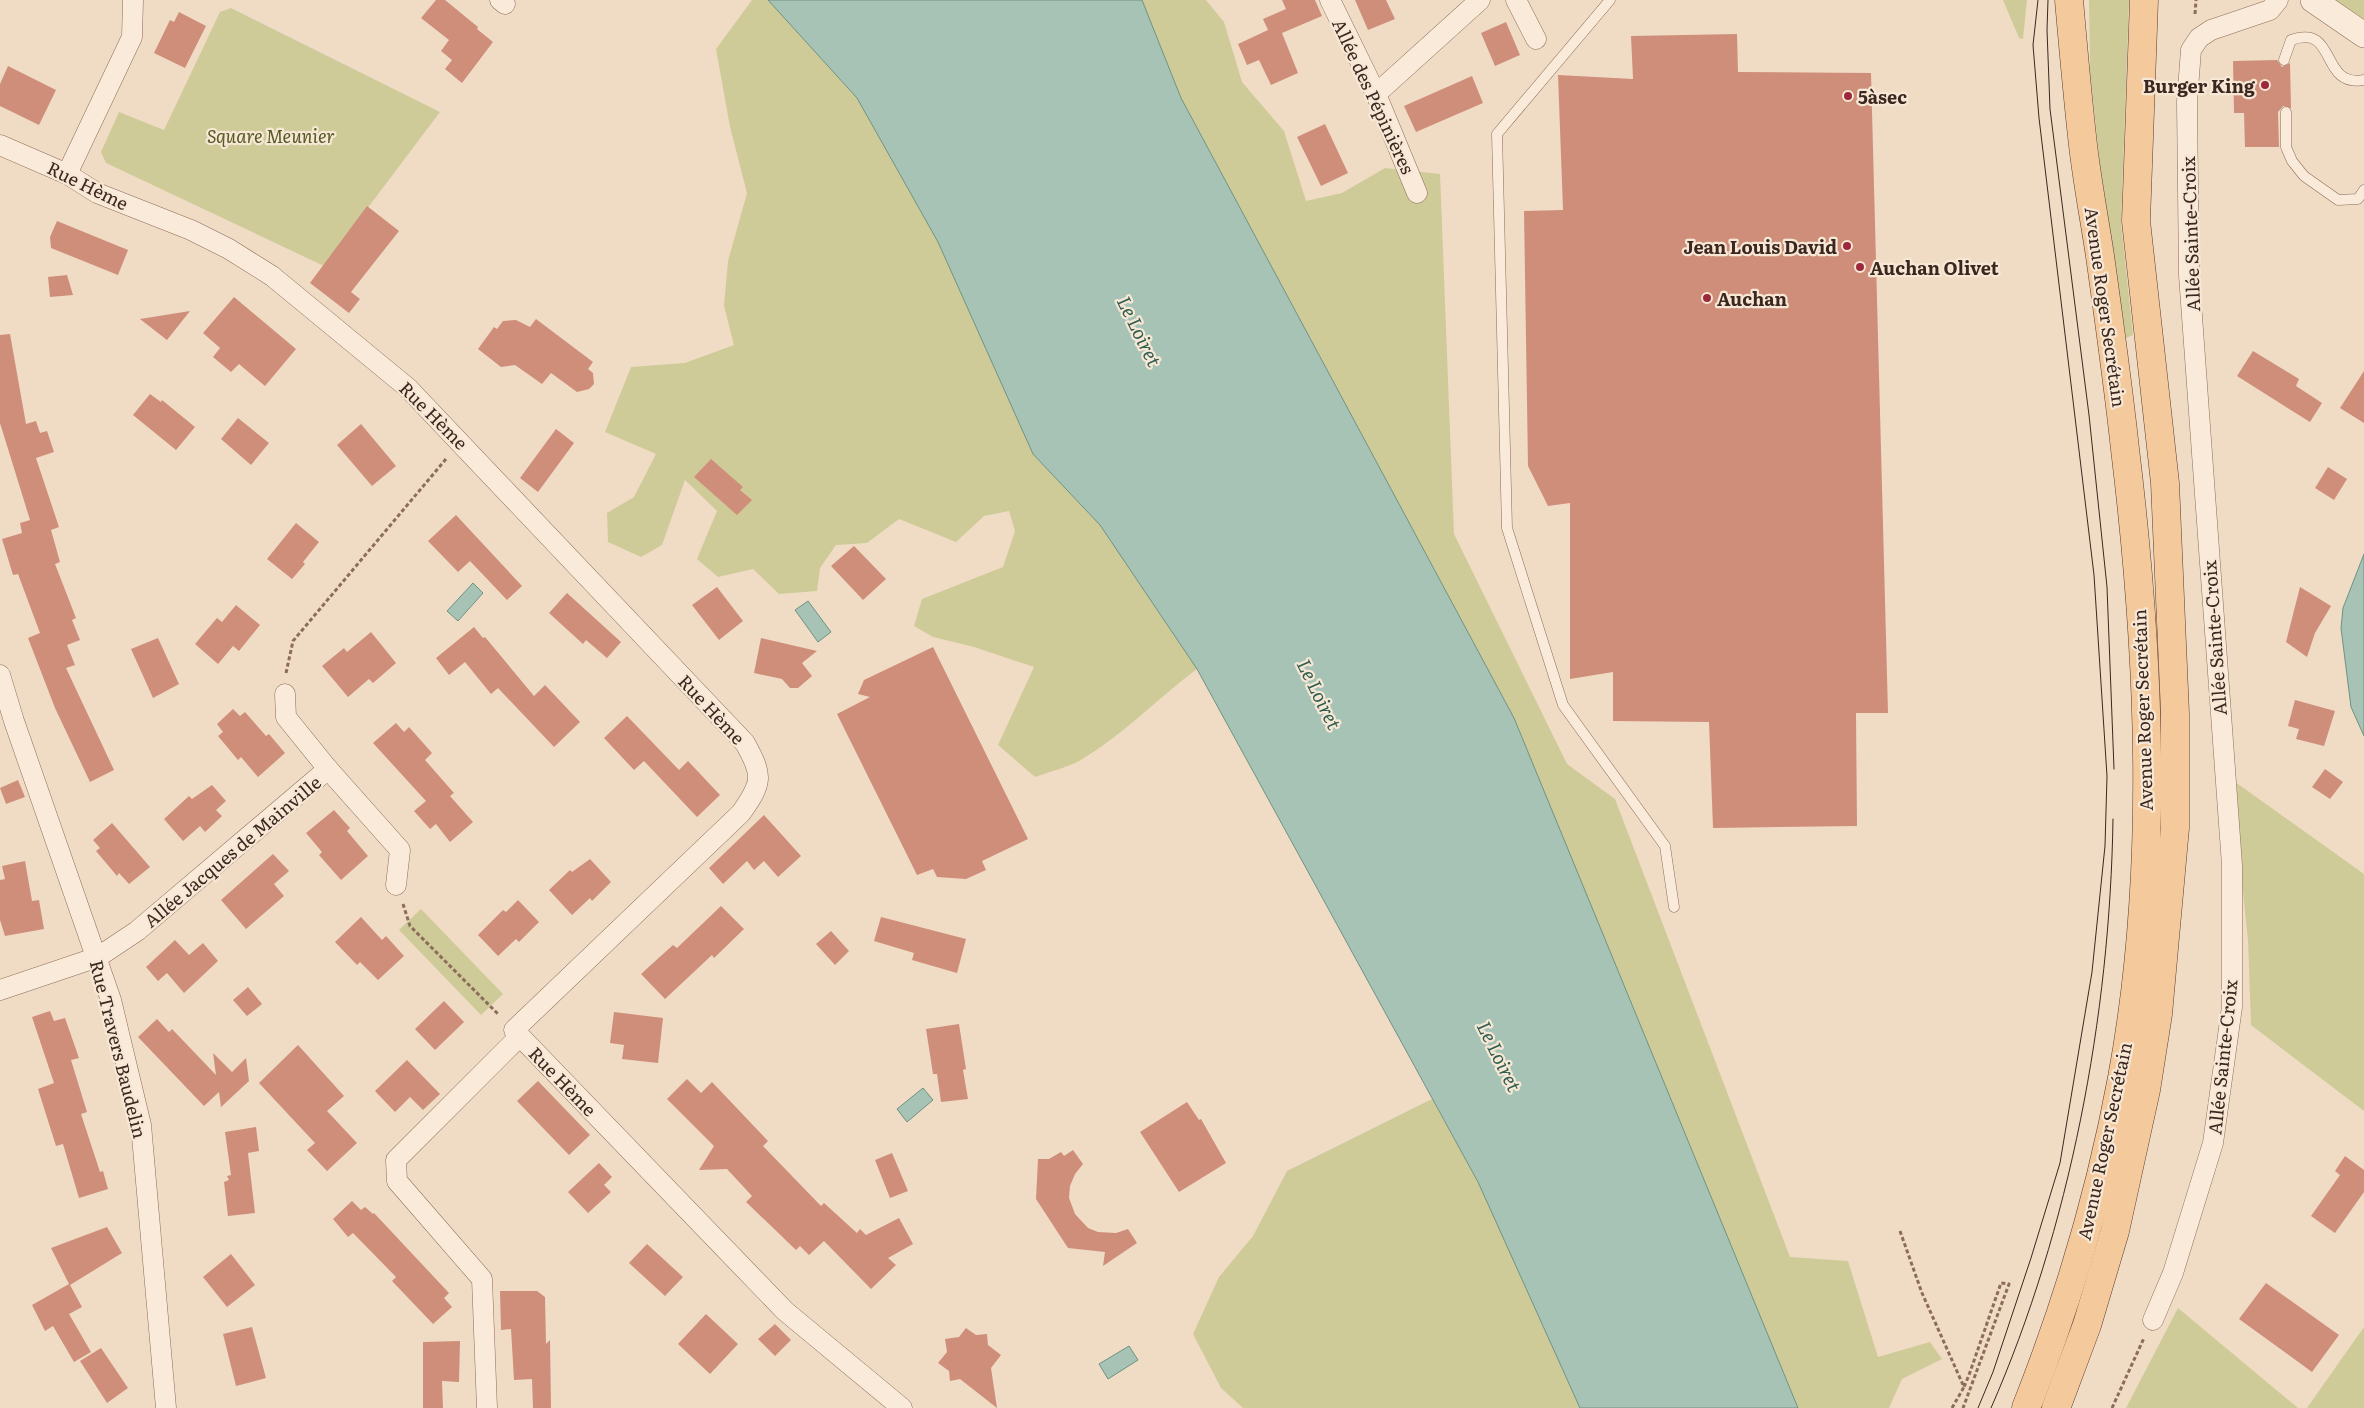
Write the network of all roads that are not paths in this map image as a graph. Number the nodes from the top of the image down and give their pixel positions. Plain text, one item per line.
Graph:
1 (133, 0) edge
2 (1330, 0) edge
3 (1480, 0) edge
4 (1516, 0) edge
5 (1610, 0) edge
6 (2069, 0) edge
7 (2144, 0) edge
8 (2278, 0) edge
9 (2314, 0) edge
10 (2364, 35) edge
11 (1536, 39) dead end
12 (2284, 60) dead end
13 (2364, 80) edge
14 (1376, 94) junction
15 (2286, 112) dead end
16 (0, 145) edge
17 (67, 174) junction
18 (2364, 190) edge
19 (1417, 193) dead end
20 (0, 675) edge
21 (285, 694) road end
22 (328, 769) junction
23 (396, 885) road end
24 (1674, 907) dead end
25 (98, 958) junction
26 (0, 990) edge
27 (517, 1033) junction
28 (2153, 1320) road end
29 (166, 1408) edge
30 (487, 1408) edge
31 (902, 1408) edge
32 (2026, 1408) edge
33 (2056, 1408) edge

1 - 17 street
2 - 14 street, Allée des Pépinières
3 - 14 street
4 - 11 street
5 - 24 lane
6 - 32 main road, Avenue Roger Secrétain
7 - 33 main road, Avenue Roger Secrétain
8 - 28 street, Allée Sainte-Croix
9 - 10 street
12 - 13 lane
14 - 19 street, Allée des Pépinières
15 - 18 lane
16 - 17 street, Rue Hème
17 - 27 street, Rue Hème
20 - 25 street, Rue Travers Baudelin
21 - 22 street, Allée Jacques de Mainville
22 - 23 street
22 - 25 street, Allée Jacques de Mainville
25 - 26 street, Allée Jacques de Mainville
25 - 29 street, Rue Travers Baudelin
27 - 30 street
27 - 31 street, Rue Hème

